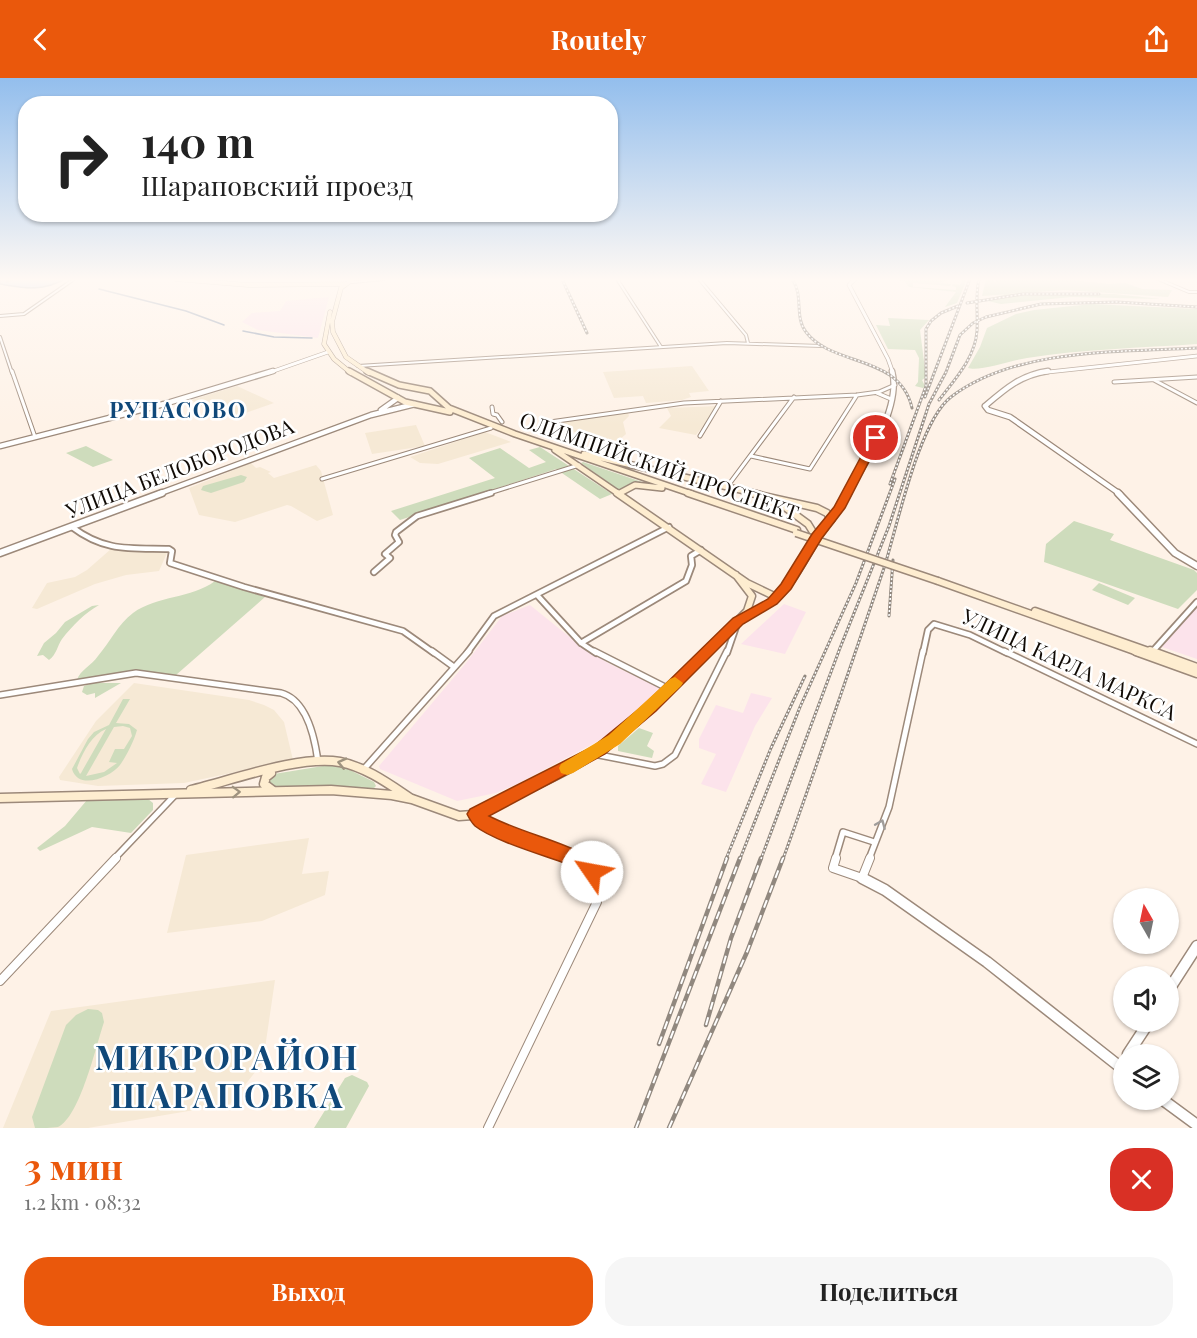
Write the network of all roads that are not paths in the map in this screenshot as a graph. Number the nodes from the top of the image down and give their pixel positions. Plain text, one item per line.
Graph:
1 (327, 328) edge
2 (333, 328) edge
3 (649, 328) edge
4 (740, 328) edge
5 (872, 328) edge
6 (334, 334) junction
7 (325, 335) junction
8 (0, 337) edge
9 (748, 343) junction
10 (821, 346) dead end
11 (661, 347) junction
12 (328, 352) junction
13 (322, 356) junction
14 (1197, 356) edge
15 (332, 357) junction
16 (358, 366) junction
17 (1197, 377) edge
18 (1154, 380) junction
19 (1114, 382) dead end
20 (393, 383) junction
21 (895, 385) junction
22 (379, 388) junction
23 (423, 389) junction
24 (879, 392) junction
25 (868, 394) junction
26 (857, 395) junction
27 (437, 396) junction
28 (892, 396) junction
29 (794, 397) junction
30 (398, 398) junction
31 (721, 401) junction
32 (1197, 403) edge
33 (415, 404) junction
34 (492, 407) dead end
35 (371, 415) junction
36 (502, 422) dead end
37 (550, 422) dead end
38 (491, 428) junction
39 (700, 436) dead end
40 (35, 437) junction
41 (0, 446) edge
42 (555, 450) junction
43 (567, 451) junction
44 (751, 456) junction
45 (579, 465) junction
46 (670, 474) junction
47 (322, 479) dead end
48 (727, 487) junction
49 (668, 488) junction
50 (620, 493) junction
51 (762, 496) junction
52 (812, 507) junction
53 (839, 509) junction
54 (822, 510) junction
55 (798, 516) junction
56 (806, 522) junction
57 (829, 522) junction
58 (72, 527) junction
59 (669, 527) junction
60 (816, 537) junction
61 (701, 550) junction
62 (0, 553) edge
63 (1197, 567) edge
64 (374, 572) dead end
65 (736, 575) junction
66 (938, 580) junction
67 (786, 586) junction
68 (763, 591) junction
69 (537, 595) junction
70 (752, 597) junction
71 (772, 601) junction
72 (1197, 602) edge
73 (738, 621) junction
74 (581, 643) junction
75 (1152, 652) junction
76 (454, 667) junction
77 (1197, 668) edge
78 (1197, 673) edge
79 (669, 689) junction
80 (0, 695) edge
81 (1197, 744) edge
82 (593, 754) junction
83 (318, 762) junction
84 (276, 770) junction
85 (363, 770) junction
86 (377, 777) junction
87 (272, 790) junction
88 (177, 792) junction
89 (371, 793) junction
90 (0, 798) edge
91 (412, 799) junction
92 (476, 814) junction
93 (874, 842) junction
94 (862, 878) junction
95 (1197, 946) edge
96 (1179, 974) edge
97 (0, 981) edge
98 (1113, 1059) edge
99 (1177, 1110) edge
100 (1197, 1125) edge
101 (488, 1128) edge

1 - 7 main road
2 - 6 main road
3 - 11 street
4 - 9 street
5 - 21 street
6 - 7 main road
6 - 16 main road, ОЛИМПИЙСКИЙ ПРОСПЕКТ
7 - 12 main road, ОЛИМПИЙСКИЙ ПРОСПЕКТ
8 - 40 street
9 - 10 street
9 - 11 street
11 - 16 street
12 - 13 street
12 - 15 main road, ОЛИМПИЙСКИЙ ПРОСПЕКТ
13 - 15 street
13 - 40 street
14 - 63 street
15 - 22 main road, ОЛИМПИЙСКИЙ ПРОСПЕКТ
16 - 20 main road, ОЛИМПИЙСКИЙ ПРОСПЕКТ
17 - 18 street
18 - 19 street
18 - 32 street
20 - 22 main road
20 - 23 main road, ОЛИМПИЙСКИЙ ПРОСПЕКТ
21 - 24 street
21 - 28 street
22 - 30 main road, ОЛИМПИЙСКИЙ ПРОСПЕКТ
23 - 27 main road, ОЛИМПИЙСКИЙ ПРОСПЕКТ
23 - 30 main road
24 - 25 street
24 - 28 street
25 - 26 street
25 - 28 street
26 - 29 street
26 - 44 street
27 - 33 main road
27 - 43 main road, ОЛИМПИЙСКИЙ ПРОСПЕКТ
28 - 53 street
29 - 31 street
29 - 44 street
30 - 33 main road, ОЛИМПИЙСКИЙ ПРОСПЕКТ
30 - 35 street
31 - 37 street
31 - 39 street
33 - 35 street
33 - 38 main road, ОЛИМПИЙСКИЙ ПРОСПЕКТ
34 - 36 street
35 - 58 street, УЛИЦА БЕЛОБОРОДОВА
38 - 42 main road, ОЛИМПИЙСКИЙ ПРОСПЕКТ
38 - 47 street
40 - 41 street
42 - 45 main road
42 - 49 main road, ОЛИМПИЙСКИЙ ПРОСПЕКТ
43 - 46 main road
43 - 49 main road, ОЛИМПИЙСКИЙ ПРОСПЕКТ
44 - 48 street
45 - 50 main road
45 - 64 street
46 - 48 main road
46 - 49 main road
48 - 51 main road
49 - 50 main road
49 - 66 main road, ОЛИМПИЙСКИЙ ПРОСПЕКТ, bridge
50 - 59 main road
51 - 52 main road
51 - 55 main road
52 - 54 main road
52 - 55 main road
53 - 54 street
53 - 57 street
54 - 57 main road
55 - 56 main road
56 - 57 main road
56 - 60 main road
57 - 60 main road
58 - 62 street, УЛИЦА БЕЛОБОРОДОВА
58 - 76 street
59 - 61 main road
59 - 69 street
60 - 67 main road
61 - 65 main road
61 - 74 street
65 - 68 main road
65 - 70 main road
66 - 75 main road, ОЛИМПИЙСКИЙ ПРОСПЕКТ
66 - 78 main road, ОЛИМПИЙСКИЙ ПРОСПЕКТ
67 - 68 main road
67 - 71 main road
68 - 70 main road
68 - 71 main road
69 - 74 street
69 - 76 street
70 - 71 main road
70 - 73 main road
71 - 73 main road
72 - 75 street
73 - 79 main road
73 - 82 street
74 - 79 street
75 - 77 main road, ОЛИМПИЙСКИЙ ПРОСПЕКТ
76 - 85 street
79 - 82 main road
80 - 83 street
93 -> 81 street, УЛИЦА КАРЛА МАРКСА
82 - 92 main road
83 - 84 main road
85 -> 83 main road
84 - 87 main road
84 - 88 main road
85 - 86 main road
86 - 89 main road
86 - 91 main road
88 -> 87 main road
87 - 89 main road
88 - 90 main road
88 - 97 street
89 - 91 main road
91 - 92 main road
92 - 101 street
93 - 94 street
93 - 94 street
94 - 98 street
95 - 96 street
99 - 100 street

